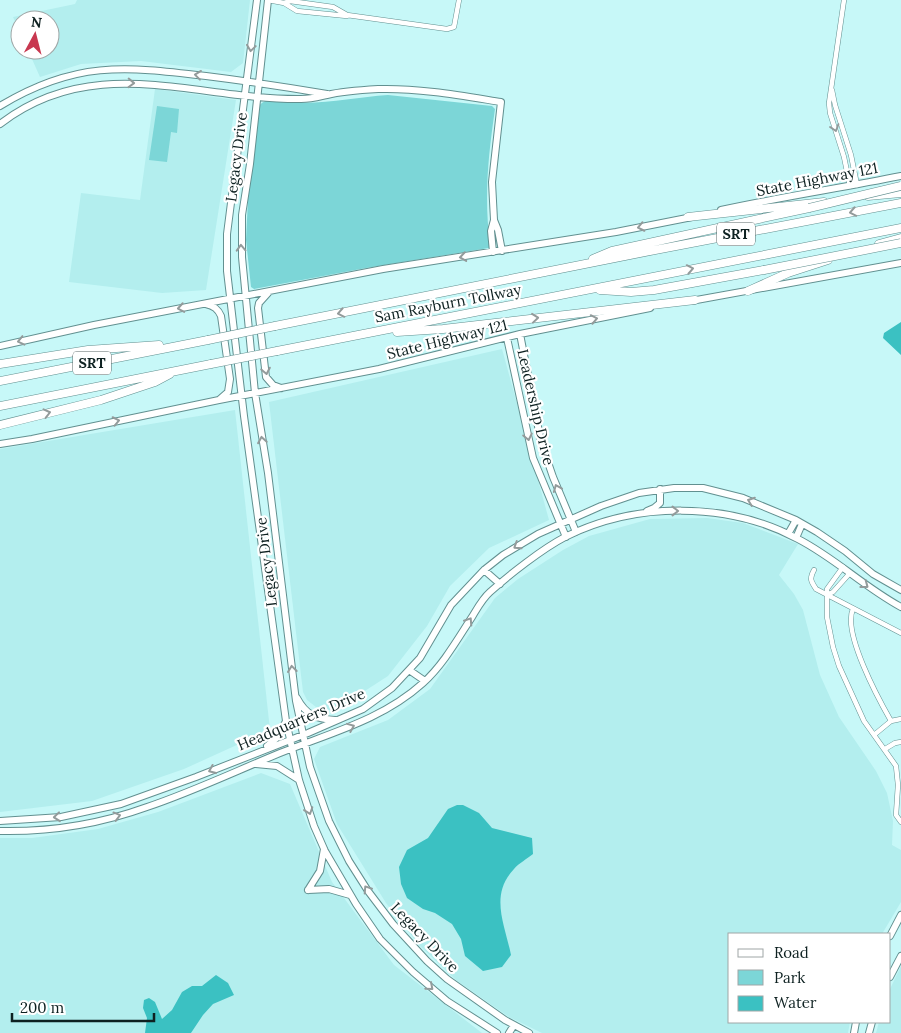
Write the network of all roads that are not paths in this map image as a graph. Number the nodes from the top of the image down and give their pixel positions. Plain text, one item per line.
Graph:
1 (257, 0) edge
2 (268, 0) edge
3 (459, 0) edge
4 (844, 0) edge
5 (284, 2) junction
6 (310, 3) junction
7 (309, 12) junction
8 (348, 16) junction
9 (247, 81) junction
10 (258, 83) junction
11 (328, 94) junction
12 (245, 95) junction
13 (256, 96) junction
14 (0, 106) edge
15 (0, 124) edge
16 (901, 176) edge
17 (854, 186) junction
18 (901, 186) edge
19 (901, 193) edge
20 (901, 203) edge
21 (688, 218) junction
22 (494, 220) junction
23 (901, 228) edge
24 (901, 238) edge
25 (901, 243) edge
26 (502, 251) junction
27 (493, 252) junction
28 (901, 263) edge
29 (572, 267) junction
30 (590, 289) junction
31 (748, 290) junction
32 (269, 292) junction
33 (246, 297) junction
34 (230, 299) junction
35 (695, 300) junction
36 (205, 304) junction
37 (365, 334) junction
38 (520, 334) junction
39 (507, 338) junction
40 (184, 344) junction
41 (0, 346) edge
42 (0, 364) edge
43 (176, 371) junction
44 (0, 381) edge
45 (281, 388) junction
46 (255, 393) junction
47 (242, 396) junction
48 (219, 400) junction
49 (0, 406) edge
50 (0, 425) edge
51 (0, 444) edge
52 (660, 489) junction
53 (624, 518) junction
54 (570, 519) junction
55 (799, 522) junction
56 (560, 524) junction
57 (576, 532) junction
58 (788, 534) junction
59 (566, 537) junction
60 (796, 538) junction
61 (856, 561) junction
62 (843, 567) junction
63 (484, 570) junction
64 (814, 570) dead end
65 (850, 573) junction
66 (500, 584) junction
67 (901, 590) edge
68 (827, 595) junction
69 (901, 607) edge
70 (853, 610) junction
71 (901, 633) edge
72 (409, 670) junction
73 (425, 681) junction
74 (295, 694) junction
75 (901, 719) edge
76 (339, 720) junction
77 (286, 721) junction
78 (891, 722) junction
79 (303, 734) junction
80 (874, 735) junction
81 (289, 739) junction
82 (901, 742) edge
83 (305, 744) junction
84 (291, 749) junction
85 (885, 750) junction
86 (259, 751) junction
87 (252, 764) junction
88 (899, 765) edge
89 (298, 780) junction
90 (0, 821) edge
91 (901, 822) edge
92 (0, 831) edge
93 (324, 848) junction
94 (350, 895) junction
95 (901, 915) edge
96 (891, 934) edge
97 (901, 956) edge
98 (891, 975) edge
99 (514, 1025) junction
100 (522, 1031) edge
101 (497, 1033) edge
102 (509, 1033) edge
103 (529, 1033) edge

1 -> 9 main road, Legacy Drive
2 - 5 street
2 - 10 main road, Legacy Drive
3 - 8 street
4 - 17 street
5 - 6 street
5 - 7 street
6 - 7 street
6 - 8 street
7 - 8 street
9 - 10 main road
9 - 12 main road, Legacy Drive
9 -> 14 main road
10 - 11 main road
10 - 13 main road, Legacy Drive
11 - 13 main road
11 - 22 main road
12 - 13 main road
15 -> 12 main road
12 - 34 main road, Legacy Drive
33 -> 13 main road, Legacy Drive
16 - 17 main road, State Highway 121
17 - 21 main road, State Highway 121
18 - 29 highway, bridge
19 - 21 highway
20 -> 29 highway, Sam Rayburn Tollway / SRT
21 -> 26 main road, State Highway 121
22 - 26 main road
22 - 27 main road
30 -> 23 highway, Sam Rayburn Tollway / SRT
24 - 31 highway
25 - 30 highway, bridge
26 - 27 main road, State Highway 121
27 -> 32 main road, State Highway 121
28 - 31 main road, State Highway 121
29 -> 40 highway, Sam Rayburn Tollway / SRT, bridge
30 - 37 highway, Sam Rayburn Tollway / SRT
31 - 35 main road, State Highway 121
32 - 33 main road, State Highway 121
32 -> 45 main road
33 - 34 main road, State Highway 121
33 - 46 main road, Legacy Drive
34 - 36 main road, State Highway 121
34 - 47 main road, Legacy Drive
37 -> 35 highway
38 -> 35 main road, State Highway 121
36 -> 41 main road, State Highway 121
36 - 48 main road
37 - 43 highway, Sam Rayburn Tollway / SRT, bridge
38 - 39 main road, State Highway 121
54 -> 38 main road, Leadership Drive
39 - 45 main road, State Highway 121
39 -> 56 main road, Leadership Drive
40 - 42 highway
40 - 44 highway, Sam Rayburn Tollway / SRT
43 - 49 highway, Sam Rayburn Tollway / SRT
50 -> 43 highway
45 - 46 main road, State Highway 121
46 - 47 main road, State Highway 121
74 -> 46 main road, Legacy Drive
47 - 48 main road, State Highway 121
47 - 77 main road, Legacy Drive
51 -> 48 main road, State Highway 121
52 - 53 main road
52 - 54 main road, Headquarters Drive
55 -> 52 main road, Headquarters Drive
53 - 57 main road, Headquarters Drive
53 -> 58 main road, Headquarters Drive
54 - 56 main road, Headquarters Drive
54 - 57 main road, Leadership Drive
55 - 58 main road
55 - 60 main road
55 - 61 main road, Headquarters Drive
56 - 59 main road, Leadership Drive
56 -> 63 main road, Headquarters Drive
57 - 59 main road, Headquarters Drive
58 - 60 main road, Headquarters Drive
59 - 66 main road, Headquarters Drive
60 - 62 main road, Headquarters Drive
61 - 62 main road
61 - 65 main road
61 - 67 main road, Headquarters Drive
62 - 65 main road, Headquarters Drive
62 - 68 street
63 - 66 main road
63 - 72 main road, Headquarters Drive
64 - 68 street
65 - 68 street
65 -> 69 main road, Headquarters Drive
73 -> 66 main road, Headquarters Drive
68 - 70 street
68 - 80 street
70 - 71 street
70 - 78 street
72 - 73 main road
72 - 76 main road, Headquarters Drive
83 -> 73 main road, Headquarters Drive
74 - 76 main road
74 - 79 main road, Legacy Drive
75 - 78 street
76 - 79 main road, Headquarters Drive
77 - 81 main road, Legacy Drive
77 - 86 main road
78 - 80 street
79 - 81 main road, Headquarters Drive
79 - 83 main road, Legacy Drive
80 - 85 street
81 - 84 main road, Legacy Drive
81 - 86 main road, Headquarters Drive
82 - 85 street
83 - 84 main road, Headquarters Drive
99 -> 83 main road, Legacy Drive
84 - 87 main road, Headquarters Drive
84 - 89 main road, Legacy Drive
85 - 88 street
86 -> 90 main road, Headquarters Drive
87 - 89 main road
92 -> 87 main road, Headquarters Drive
88 - 91 street
89 -> 93 main road, Legacy Drive
93 - 94 main road, Legacy Drive
93 - 94 main road
94 -> 101 main road, Legacy Drive
95 - 96 main road
97 - 98 main road
99 - 100 main road, Legacy Drive
99 - 102 main road
100 - 103 main road, Legacy Drive

